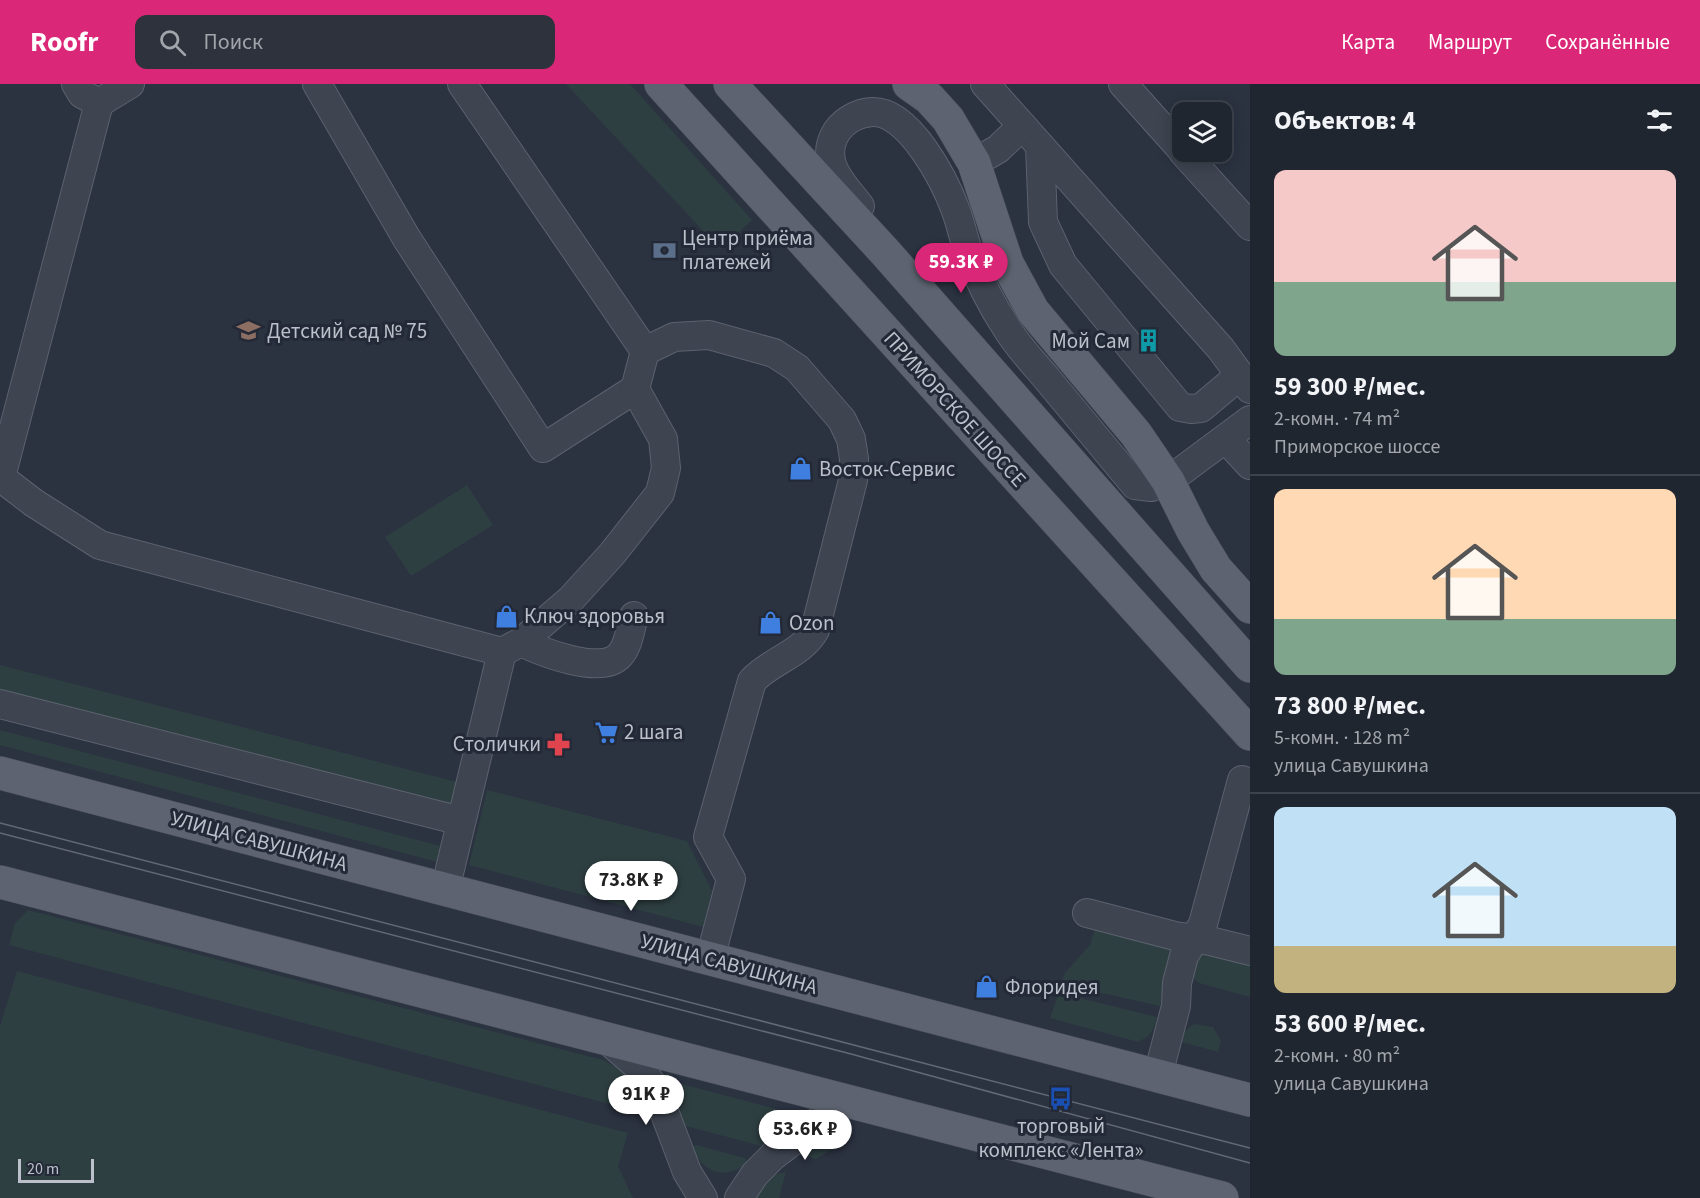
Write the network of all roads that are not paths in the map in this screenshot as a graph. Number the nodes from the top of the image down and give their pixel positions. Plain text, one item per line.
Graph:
1 (76, 84) edge
2 (130, 84) edge
3 (317, 84) edge
4 (462, 84) edge
5 (661, 84) edge
6 (730, 84) edge
7 (909, 84) edge
8 (985, 84) edge
9 (1123, 84) edge
10 (99, 103) junction
11 (1031, 136) junction
12 (1172, 139) edge
13 (1193, 162) edge
14 (974, 163) junction
15 (1250, 226) edge
16 (885, 252) junction
17 (645, 351) junction
18 (1244, 382) edge
19 (635, 389) junction
20 (1250, 420) edge
21 (1226, 439) junction
22 (1250, 465) edge
23 (1, 477) edge
24 (1168, 481) junction
25 (1250, 607) edge
26 (634, 616) dead end
27 (512, 647) junction
28 (1250, 666) edge
29 (0, 704) edge
30 (1250, 734) edge
31 (0, 774) edge
32 (1246, 784) edge
33 (461, 821) junction
34 (0, 882) edge
35 (445, 890) junction
36 (1087, 913) dead end
37 (1194, 939) junction
38 (1250, 951) edge
39 (710, 959) junction
40 (605, 1038) junction
41 (1158, 1076) junction
42 (1250, 1100) edge
43 (845, 1101) junction
44 (703, 1198) edge
45 (739, 1198) edge
46 (1222, 1198) edge

1 - 10 street
2 - 10 street
3 - 19 street
4 - 17 street
5 - 30 main road, ПРИМОРСКОЕ ШОССЕ
6 - 16 main road
7 - 14 main road
8 - 11 street
9 - 12 street
10 - 23 street
11 - 14 street
11 - 18 street
11 - 18 street
13 - 15 street
14 - 24 main road
16 - 24 street
16 - 28 main road
17 - 19 street
17 - 39 street
19 - 27 street
20 - 21 street
21 - 22 street
21 - 24 street
23 - 27 street
24 - 25 main road
26 - 27 street
27 - 33 street
29 - 33 street
31 - 35 main road, УЛИЦА САВУШКИНА
32 - 37 street
33 - 35 street
34 - 40 main road
35 - 39 main road, УЛИЦА САВУШКИНА
36 - 37 street
37 - 38 street
37 - 41 street
39 - 41 main road, УЛИЦА САВУШКИНА
40 - 43 main road
40 - 44 street
41 - 42 main road, УЛИЦА САВУШКИНА
43 - 45 street
43 - 46 main road

